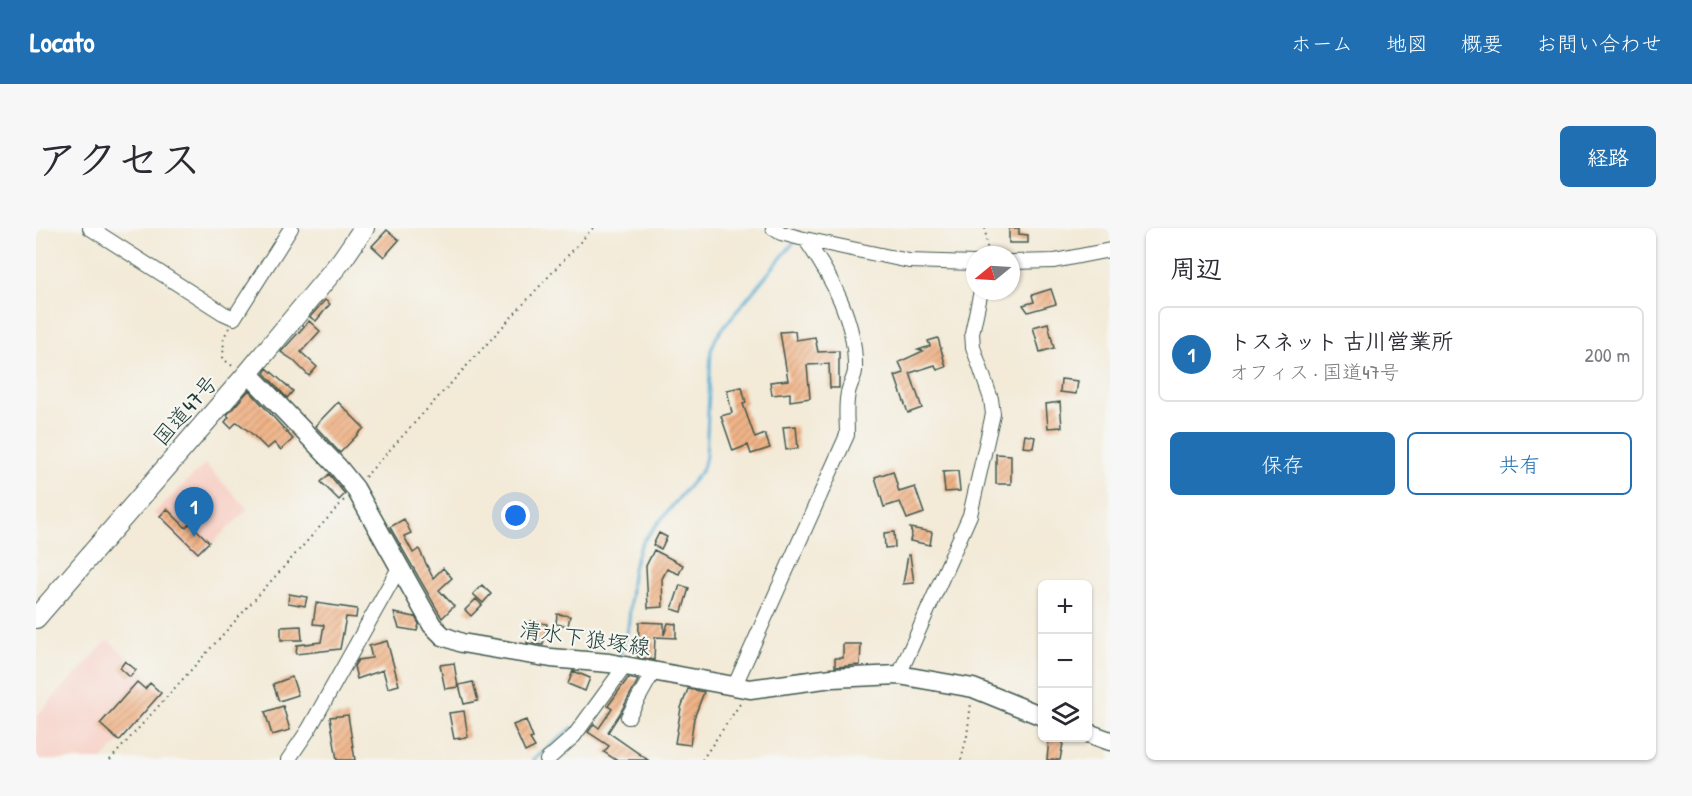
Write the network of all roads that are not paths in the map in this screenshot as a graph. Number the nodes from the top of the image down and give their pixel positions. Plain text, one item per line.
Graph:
1 (90, 228) edge
2 (291, 228) edge
3 (364, 228) edge
4 (773, 228) edge
5 (800, 238) junction
6 (1110, 250) edge
7 (1020, 262) edge
8 (966, 263) edge
9 (979, 300) edge
10 (248, 373) junction
11 (399, 568) junction
12 (36, 618) edge
13 (618, 665) junction
14 (653, 672) junction
15 (899, 675) junction
16 (743, 687) junction
17 (1038, 714) edge
18 (628, 717) dead end
19 (1092, 734) edge
20 (1110, 741) edge
21 (561, 756) edge
22 (288, 760) edge
23 (547, 760) edge

1 - 2 street
3 - 10 highway, 国道47号
4 - 5 street
5 - 8 street
5 - 16 street
6 - 7 street
9 - 15 street
10 - 11 main road, 清水下狼塚線
10 - 12 highway, 国道47号
11 - 13 main road, 清水下狼塚線
11 - 22 street
13 - 14 main road, 清水下狼塚線
13 - 21 street
14 - 16 main road, 清水下狼塚線
14 - 18 street
15 - 16 main road, 清水下狼塚線
15 - 17 main road, 清水下狼塚線
19 - 20 main road
21 - 23 street

